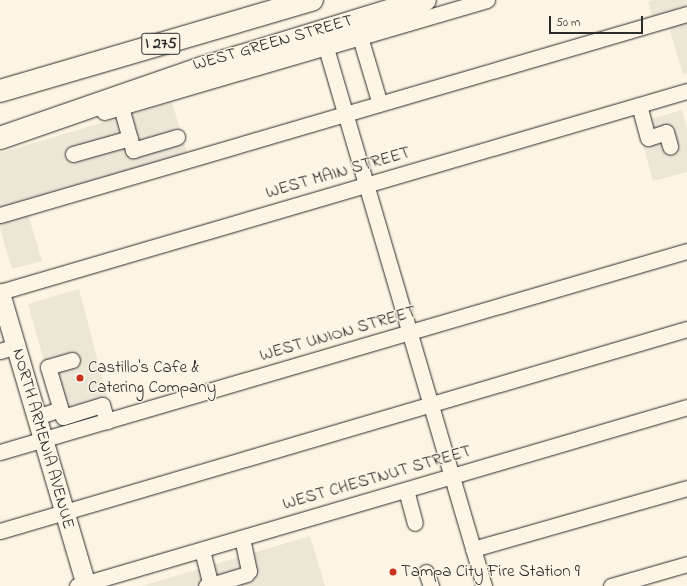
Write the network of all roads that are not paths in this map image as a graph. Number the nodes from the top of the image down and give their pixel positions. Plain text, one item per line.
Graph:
1 (312, 0) edge
2 (425, 0) edge
3 (487, 0) edge
4 (687, 14) edge
5 (360, 38) junction
6 (326, 48) junction
7 (5, 90) edge
8 (687, 91) edge
9 (379, 101) dead end
10 (638, 105) junction
11 (121, 108) junction
12 (345, 114) junction
13 (178, 137) dead end
14 (0, 138) edge
15 (130, 138) junction
16 (0, 141) edge
17 (670, 146) dead end
18 (73, 154) dead end
19 (366, 185) junction
20 (0, 215) edge
21 (687, 251) edge
22 (0, 292) edge
23 (687, 329) edge
24 (410, 333) junction
25 (8, 349) edge
26 (72, 360) dead end
27 (50, 376) junction
28 (26, 383) junction
29 (430, 404) junction
30 (687, 407) edge
31 (60, 409) junction
32 (36, 417) junction
33 (107, 421) junction
34 (43, 440) junction
35 (0, 452) edge
36 (452, 476) junction
37 (687, 488) edge
38 (406, 490) junction
39 (64, 512) junction
40 (416, 523) dead end
41 (0, 531) edge
42 (242, 538) junction
43 (473, 549) junction
44 (202, 550) junction
45 (687, 564) edge
46 (426, 572) dead end
47 (83, 585) edge
48 (208, 585) edge
49 (431, 586) edge
50 (484, 586) edge
51 (610, 586) edge

1 - 7 highway, I 275
2 - 14 highway
3 - 5 street, WEST GREEN STREET
4 - 12 street
5 - 6 street, WEST GREEN STREET
5 - 9 street
6 - 11 street, WEST GREEN STREET
6 - 12 street
8 - 10 street, WEST MAIN STREET
10 - 17 street
10 - 19 street, WEST MAIN STREET
11 - 15 street
11 - 16 street, WEST GREEN STREET
12 - 19 street
12 - 20 street
13 - 15 street
15 - 18 street
19 - 22 street, WEST MAIN STREET
19 - 24 street
21 - 24 street, WEST UNION STREET
22 - 25 main road, NORTH ARMENIA AVENUE
23 - 29 street
24 - 29 street
24 - 33 street, WEST UNION STREET
25 - 28 main road, NORTH ARMENIA AVENUE
26 - 27 street
27 - 28 street
27 - 31 street
28 - 32 main road, NORTH ARMENIA AVENUE
29 - 36 street
29 - 39 street
30 - 36 street, WEST CHESTNUT STREET
31 - 32 street
31 - 33 street
32 - 34 main road, NORTH ARMENIA AVENUE
33 - 34 street, WEST UNION STREET
34 - 35 street, WEST UNION STREET
34 - 39 main road, NORTH ARMENIA AVENUE
36 - 38 street, WEST CHESTNUT STREET
36 - 43 street
37 - 43 street
38 - 40 street
38 - 42 street, WEST CHESTNUT STREET
39 - 41 street
39 - 47 main road, NORTH ARMENIA AVENUE
42 - 44 street, WEST CHESTNUT STREET
42 - 48 street
43 - 50 street
44 - 47 street, WEST CHESTNUT STREET
44 - 48 street
45 - 51 street
46 - 49 street

